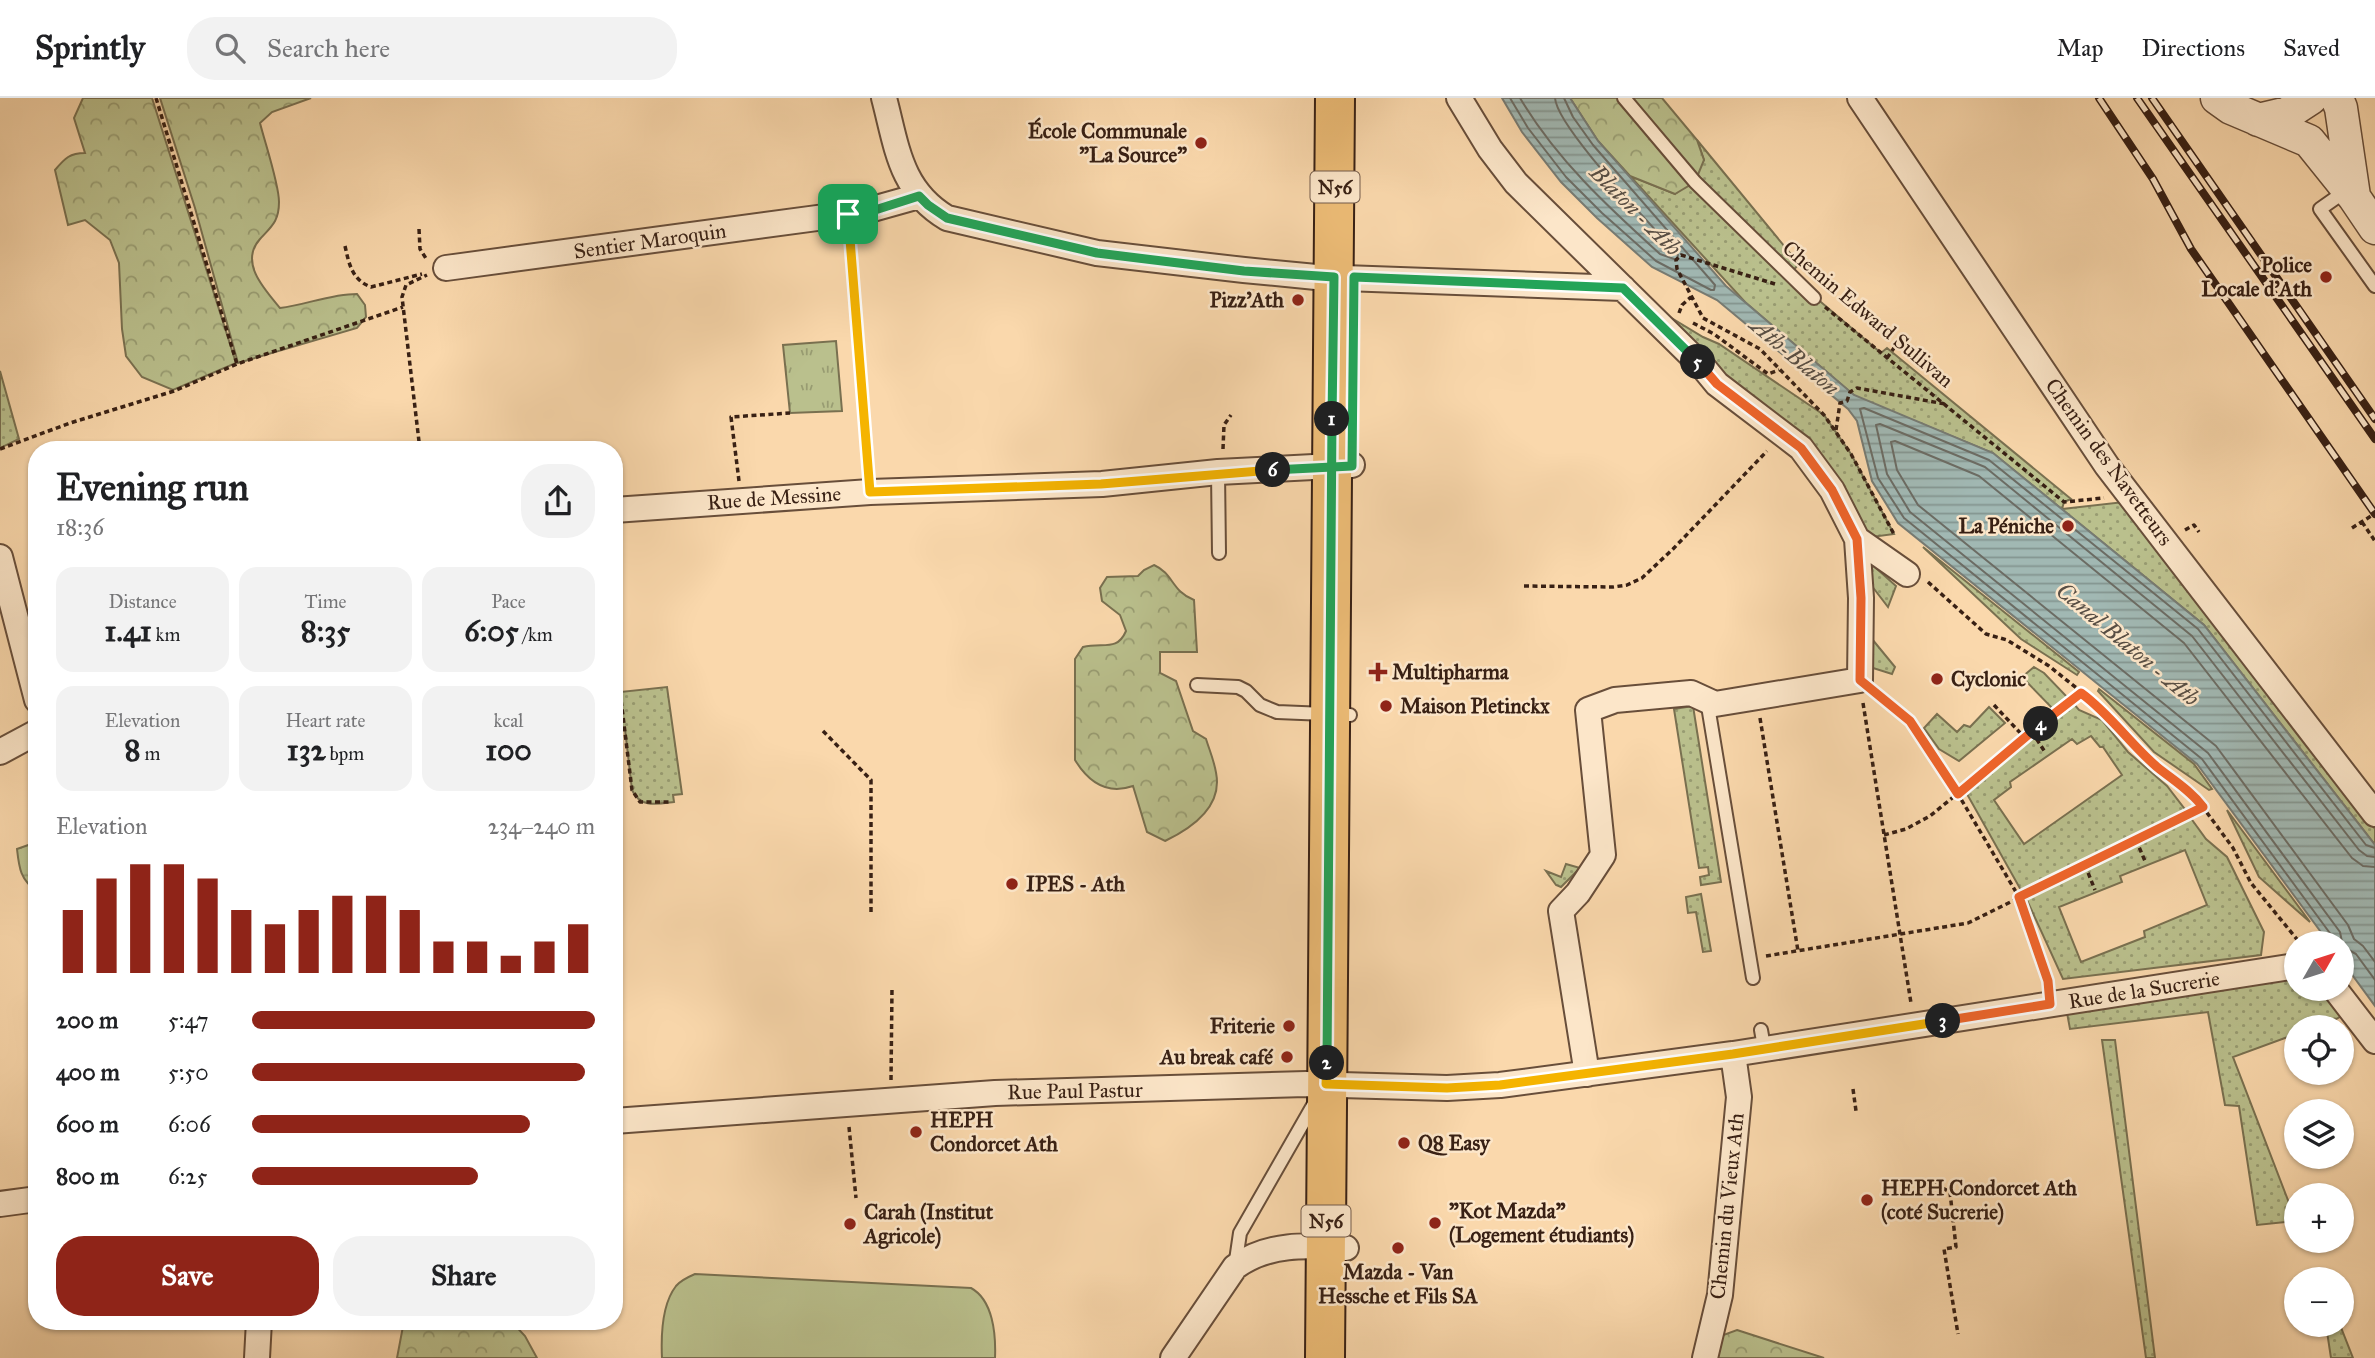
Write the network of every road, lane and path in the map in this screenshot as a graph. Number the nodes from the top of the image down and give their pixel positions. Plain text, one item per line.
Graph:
1 (156, 98) edge
2 (884, 98) edge
3 (1335, 98) edge
4 (1354, 98) edge
5 (1459, 98) edge
6 (1624, 98) edge
7 (1860, 98) edge
8 (2217, 98) edge
9 (2311, 98) edge
10 (2337, 98) edge
11 (2258, 120) junction
12 (2351, 194) junction
13 (919, 196) junction
14 (848, 214) junction
15 (2375, 228) edge
16 (419, 229) dead end
17 (345, 246) dead end
18 (446, 268) junction
19 (1344, 277) junction
20 (1619, 284) junction
21 (1777, 285) dead end
22 (2375, 286) edge
23 (1691, 296) junction
24 (1808, 296) joint
25 (1682, 305) dead end
26 (403, 307) junction
27 (1906, 350) dead end
28 (1887, 358) junction
29 (237, 364) junction
30 (1945, 404) junction
31 (790, 413) dead end
32 (1231, 415) dead end
33 (1836, 430) junction
34 (1783, 434) junction
35 (419, 441) edge
36 (0, 449) edge
37 (1342, 466) junction
38 (1222, 472) junction
39 (870, 492) junction
40 (2109, 498) dead end
41 (741, 500) junction
42 (623, 509) edge
43 (2371, 516) dead end
44 (2362, 522) junction
45 (2352, 528) dead end
46 (1857, 539) junction
47 (2375, 541) edge
48 (1902, 545) dead end
49 (1219, 553) dead end
50 (0, 557) edge
51 (1915, 574) joint
52 (1524, 586) dead end
53 (28, 665) edge
54 (1860, 680) junction
55 (1197, 685) dead end
56 (2081, 693) junction
57 (1756, 697) junction
58 (1707, 700) junction
59 (1994, 705) dead end
60 (1341, 715) junction
61 (623, 716) edge
62 (823, 731) dead end
63 (2032, 732) junction
64 (28, 737) edge
65 (2025, 738) junction
66 (0, 752) edge
67 (2045, 752) dead end
68 (1958, 794) junction
69 (671, 802) dead end
70 (2203, 807) junction
71 (2375, 814) edge
72 (1884, 835) junction
73 (2136, 840) junction
74 (2145, 861) dead end
75 (2085, 864) junction
76 (2095, 890) dead end
77 (2019, 897) junction
78 (871, 913) dead end
79 (2290, 931) edge
80 (1900, 934) junction
81 (1798, 950) junction
82 (1750, 958) junction
83 (2284, 968) edge
84 (1753, 978) dead end
85 (892, 988) dead end
86 (2344, 1001) edge
87 (2050, 1004) junction
88 (1914, 1025) junction
89 (2375, 1041) edge
90 (1733, 1054) junction
91 (1587, 1074) junction
92 (1336, 1085) junction
93 (1853, 1089) dead end
94 (890, 1101) junction
95 (848, 1104) junction
96 (1856, 1111) dead end
97 (623, 1120) edge
98 (1935, 1184) dead end
99 (2026, 1185) dead end
100 (1951, 1192) junction
101 (856, 1198) dead end
102 (28, 1200) edge
103 (0, 1204) edge
104 (1336, 1247) junction
105 (1235, 1267) junction
106 (259, 1330) edge
107 (1958, 1334) dead end
108 (257, 1358) edge
109 (1173, 1358) edge
110 (1325, 1358) edge
111 (1345, 1358) edge
112 (1705, 1358) edge

1 - 29 path
2 - 13 street
3 - 19 main road, N56
4 - 19 main road, N56
5 - 20 street
6 - 24 lane, Chemin Edward Sullivan
7 - 71 street, Chemin des Navetteurs
8 - 11 street
9 - 11 street
10 - 12 street
11 - 12 street
12 - 15 street
12 - 22 lane
13 - 14 street, Sentier Maroquin
13 - 19 street
14 - 18 street, Sentier Maroquin
14 - 39 path
16 - 18 path
17 - 18 path
18 - 26 path
19 - 20 street
19 - 37 main road, N56
20 - 34 street
21 - 23 path
23 - 25 path
23 - 33 path
24 - 28 path, Chemin Edward Sullivan
26 - 29 path
26 - 35 path
27 - 28 path
28 - 30 path, Chemin Edward Sullivan
29 - 36 path
30 - 33 path
30 - 40 path, Chemin Edward Sullivan
31 - 41 path
32 - 38 path
33 - 48 path
34 - 46 street
34 - 52 path
37 - 38 street, Rue de Messine
37 - 60 main road, N56
38 - 39 street, Rue de Messine
38 - 49 lane
39 - 41 street, Rue de Messine
41 - 42 street, Rue de Messine
43 - 44 path
44 - 45 path
44 - 47 path
46 - 51 street
46 - 54 street
50 - 53 street
51 - 56 path
54 - 57 street
54 - 68 path
54 - 72 path
55 - 60 lane
56 - 63 path
56 - 70 path
57 - 58 street
57 - 81 path
58 - 82 lane
58 - 91 street
59 - 65 path
60 - 92 main road, N56
61 - 69 path
62 - 78 path
63 - 65 path
63 - 67 path
64 - 66 street
65 - 68 path
68 - 72 path
68 - 77 path
70 - 73 path
70 - 79 path
72 - 80 path
73 - 74 path
73 - 75 path
75 - 76 path
75 - 77 path
77 - 80 path
77 - 87 path
80 - 81 path
80 - 88 path
81 - 82 path
82 - 84 lane
83 - 87 street, Rue de la Sucrerie
85 - 94 path
86 - 89 street
87 - 88 street, Rue de la Sucrerie
88 - 90 street, Rue de la Sucrerie
90 - 91 street, Rue de la Sucrerie
90 - 112 street, Chemin du Vieux Ath
91 - 92 street, Rue de la Sucrerie
92 - 94 street, Rue Paul Pastur
92 - 104 main road, N56
92 - 105 lane
93 - 96 path
94 - 95 street, Rue Paul Pastur
95 - 97 street, Rue Paul Pastur
95 - 101 path
98 - 100 path
99 - 100 path
100 - 107 path
102 - 103 street
104 - 105 street
104 - 110 main road, N56
104 - 111 main road, N56
105 - 109 street
106 - 108 street

